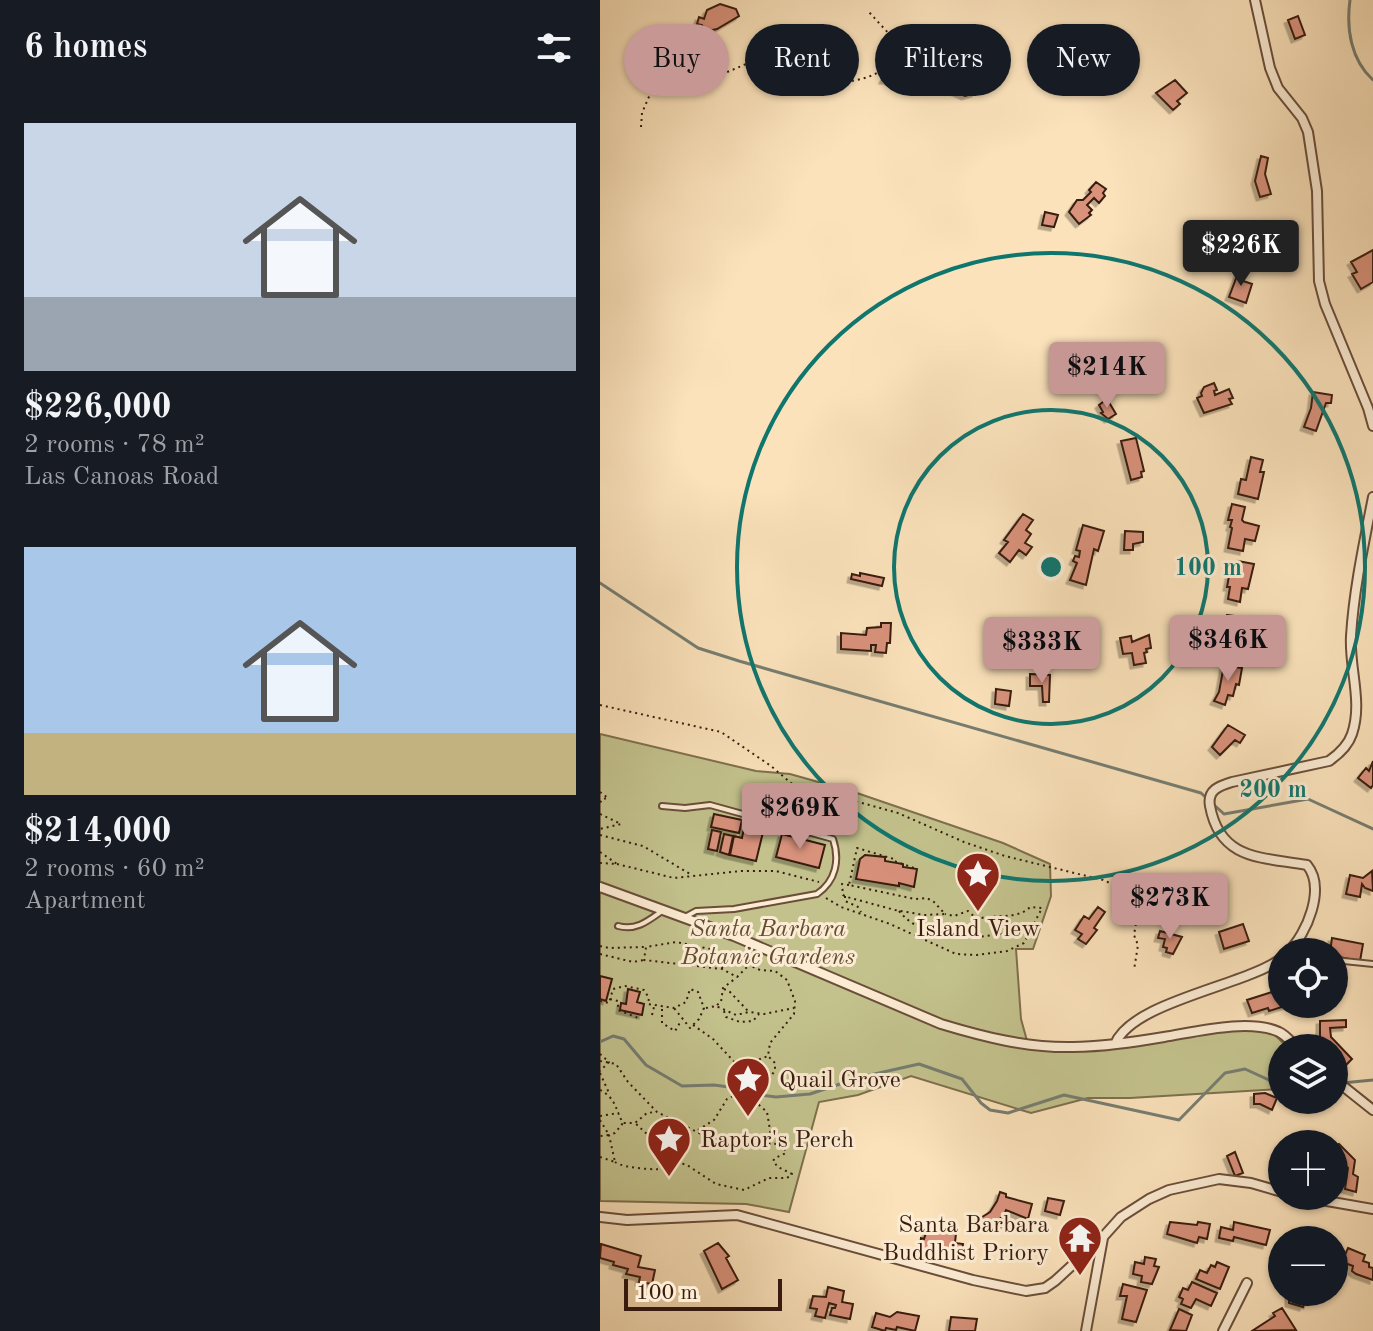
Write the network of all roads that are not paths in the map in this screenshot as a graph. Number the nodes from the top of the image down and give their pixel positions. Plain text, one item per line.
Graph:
1 (1255, 0) edge
2 (1373, 426) edge
3 (1373, 497) edge
4 (662, 806) dead end
5 (600, 887) edge
6 (663, 910) junction
7 (683, 918) junction
8 (618, 926) dead end
9 (1300, 938) edge
10 (1348, 961) edge
11 (1373, 964) edge
12 (1268, 966) edge
13 (1282, 1034) edge
14 (1115, 1044) junction
15 (1348, 1090) edge
16 (1373, 1110) edge
17 (1268, 1188) edge
18 (1348, 1205) edge
19 (1373, 1209) edge
20 (600, 1217) edge
21 (1103, 1237) junction
22 (1247, 1283) dead end
23 (1086, 1331) edge
24 (1223, 1331) edge

1 - 2 street
3 - 9 street
4 - 7 lane
5 - 6 street
6 - 7 street
6 - 8 lane
7 - 14 street
10 - 11 lane
12 - 14 street
13 - 14 street
15 - 16 street
17 - 21 street
18 - 19 street
20 - 21 street
21 - 23 street
22 - 24 street

